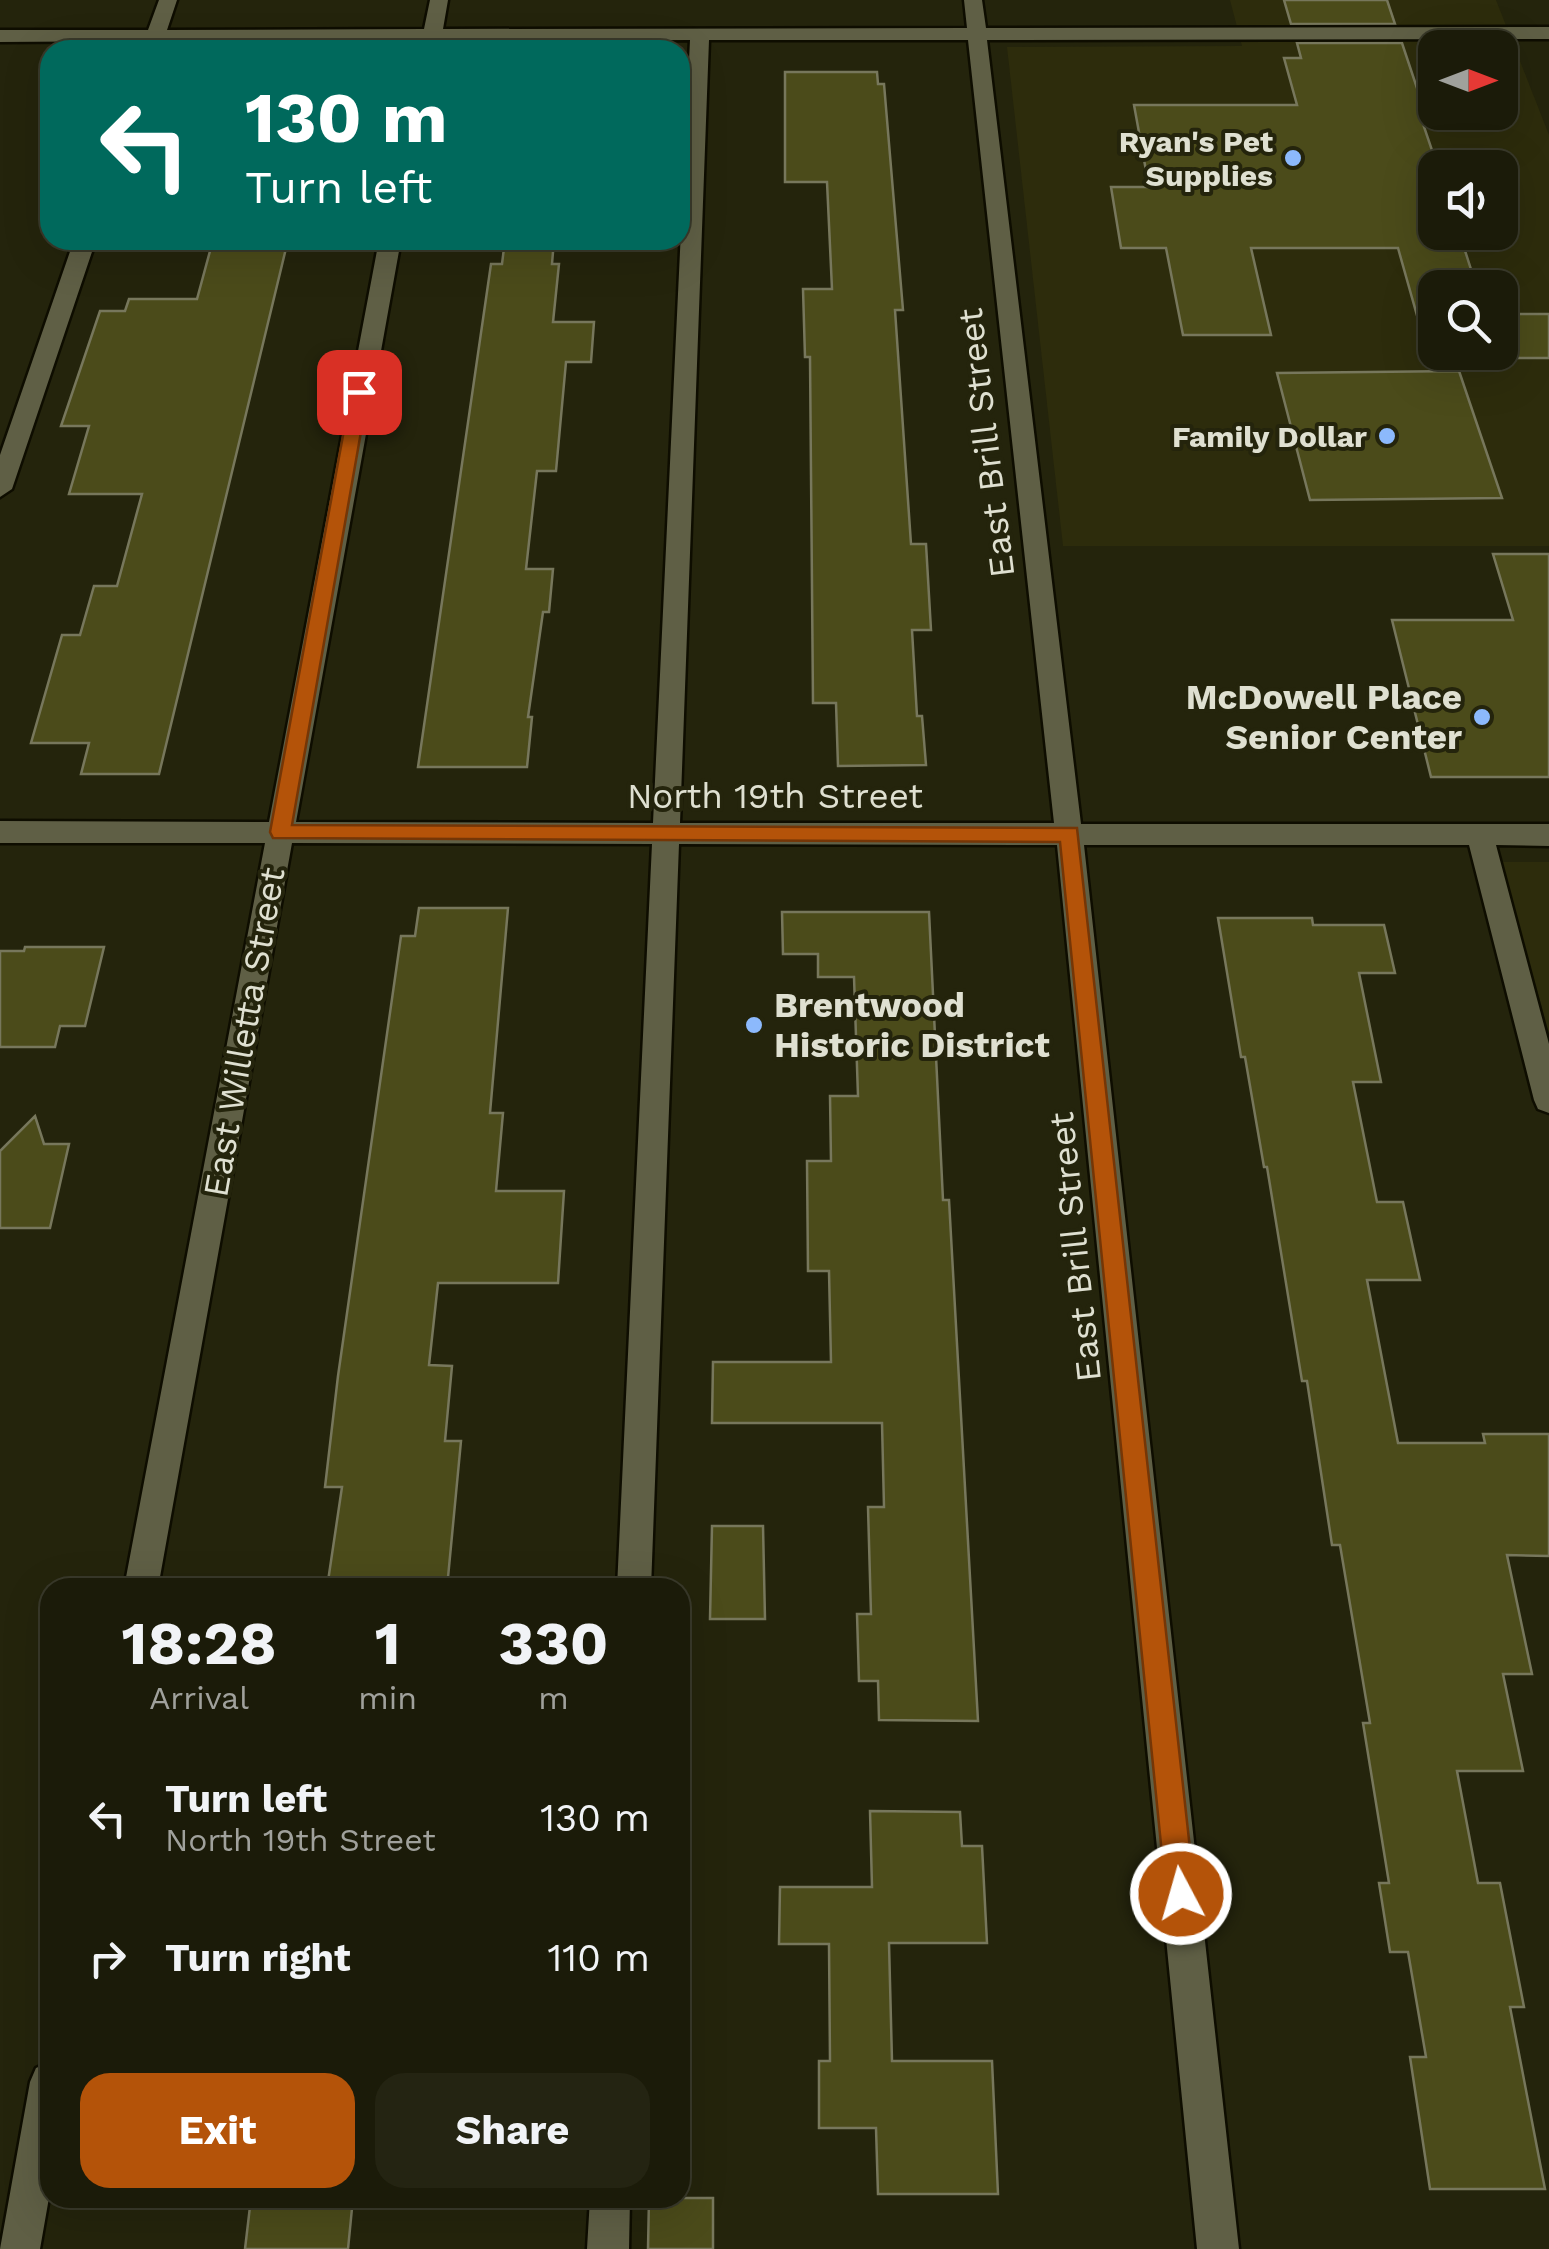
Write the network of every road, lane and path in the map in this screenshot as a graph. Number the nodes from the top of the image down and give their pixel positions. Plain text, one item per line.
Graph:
1 (168, 0) edge
2 (439, 0) edge
3 (973, 0) edge
4 (1549, 33) edge
5 (0, 36) edge
6 (700, 36) junction
7 (977, 36) junction
8 (87, 40) edge
9 (154, 40) edge
10 (431, 40) edge
11 (546, 40) edge
12 (82, 250) edge
13 (388, 250) edge
14 (0, 489) edge
15 (0, 832) edge
16 (281, 832) junction
17 (664, 833) junction
18 (1069, 834) junction
19 (1480, 834) junction
20 (1549, 835) edge
21 (1549, 1100) edge
22 (143, 1578) edge
23 (634, 1578) edge
24 (40, 2124) edge
25 (610, 2208) edge
26 (15, 2229) edge
27 (608, 2249) edge
28 (1218, 2249) edge

1 - 9 street
2 - 10 street
3 - 7 street, East Brill Street
4 - 7 street
5 - 8 street
6 - 7 street
6 - 11 street
6 - 17 street
7 - 18 street, East Brill Street
12 - 14 street
13 - 16 street, East Willetta Street
15 - 16 street, North 19th Street
16 - 17 street, North 19th Street
16 - 22 street, East Willetta Street
17 - 18 street, North 19th Street
17 - 23 street
18 - 19 street, North 19th Street
18 - 28 street, East Brill Street
19 - 20 street, North 19th Street
19 - 21 street
24 - 26 street
25 - 27 street

